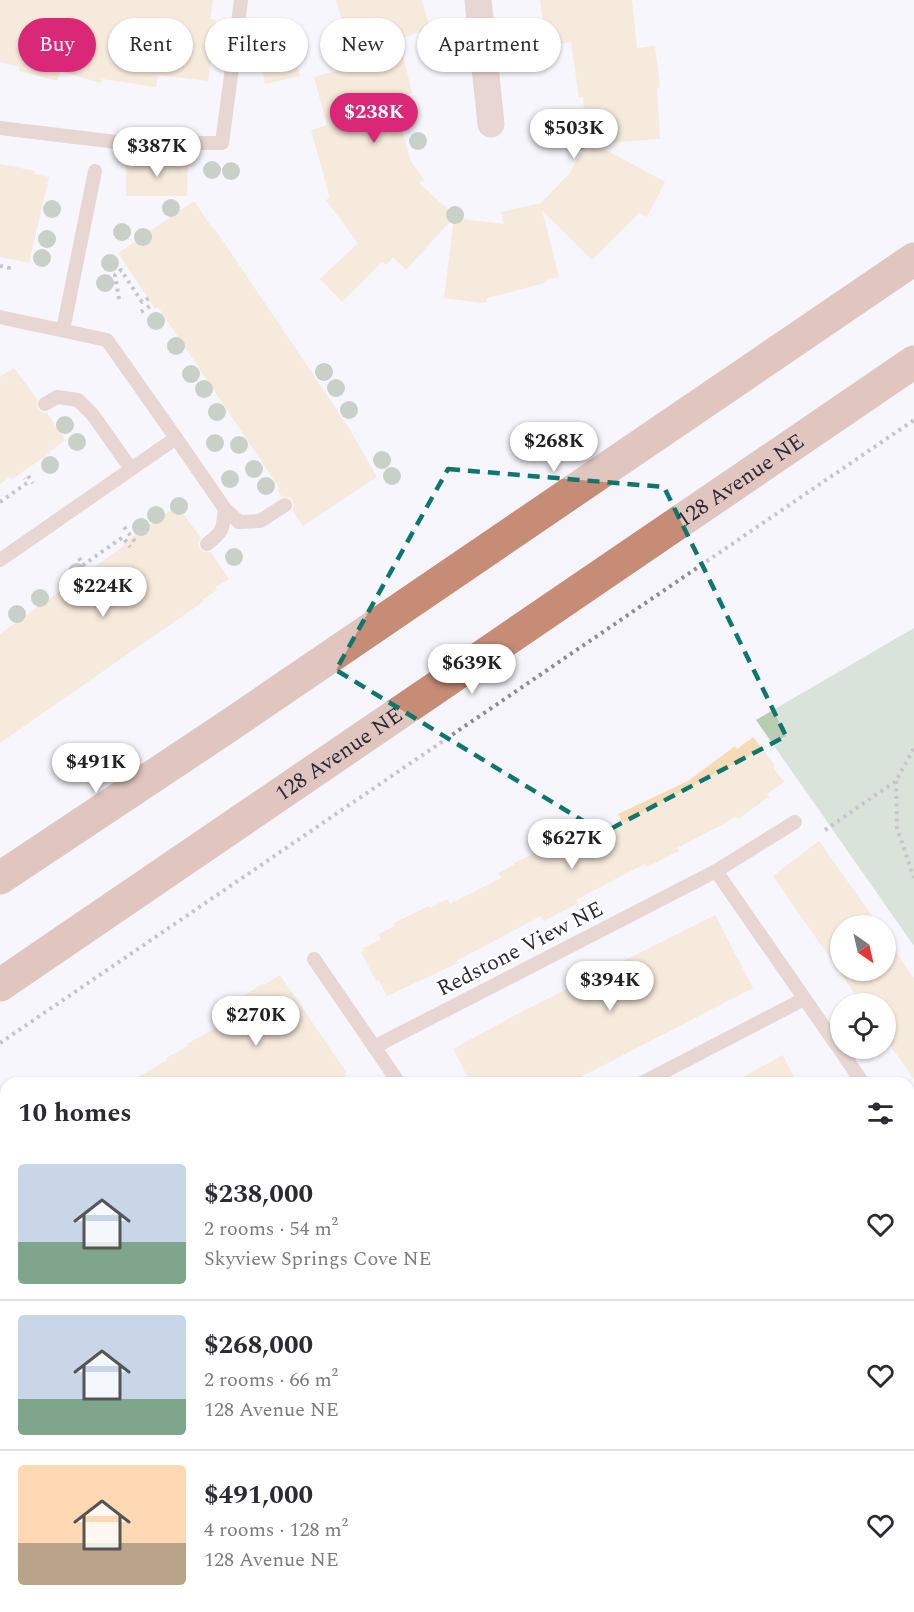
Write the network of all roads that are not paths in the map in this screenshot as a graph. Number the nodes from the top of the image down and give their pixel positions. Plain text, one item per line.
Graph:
1 (241, 0) edge
2 (478, 0) edge
3 (492, 124) dead end
4 (0, 128) edge
5 (95, 171) dead end
6 (914, 259) edge
7 (0, 317) edge
8 (63, 330) junction
9 (914, 362) edge
10 (45, 404) dead end
11 (176, 438) junction
12 (131, 469) junction
13 (285, 505) dead end
14 (225, 509) junction
15 (207, 544) dead end
16 (0, 560) edge
17 (224, 729) junction
18 (795, 822) dead end
19 (716, 871) junction
20 (0, 878) edge
21 (0, 900) edge
22 (314, 959) dead end
23 (0, 985) edge
24 (804, 999) junction
25 (374, 1047) junction
26 (395, 1077) edge
27 (654, 1077) edge
28 (859, 1077) edge

1 - 4 lane
2 - 3 street
5 - 8 lane
6 - 17 main road
7 - 8 lane
8 - 11 lane
9 - 23 main road, 128 Avenue NE
10 - 12 lane
11 - 12 lane
11 - 14 lane
12 - 16 lane
13 - 14 lane
14 - 15 lane
17 - 20 main road
17 - 21 main road
18 - 19 lane, Redstone View NE
19 - 24 lane
19 - 25 lane, Redstone View NE
22 - 25 lane
24 - 27 lane
24 - 28 lane
25 - 26 lane

